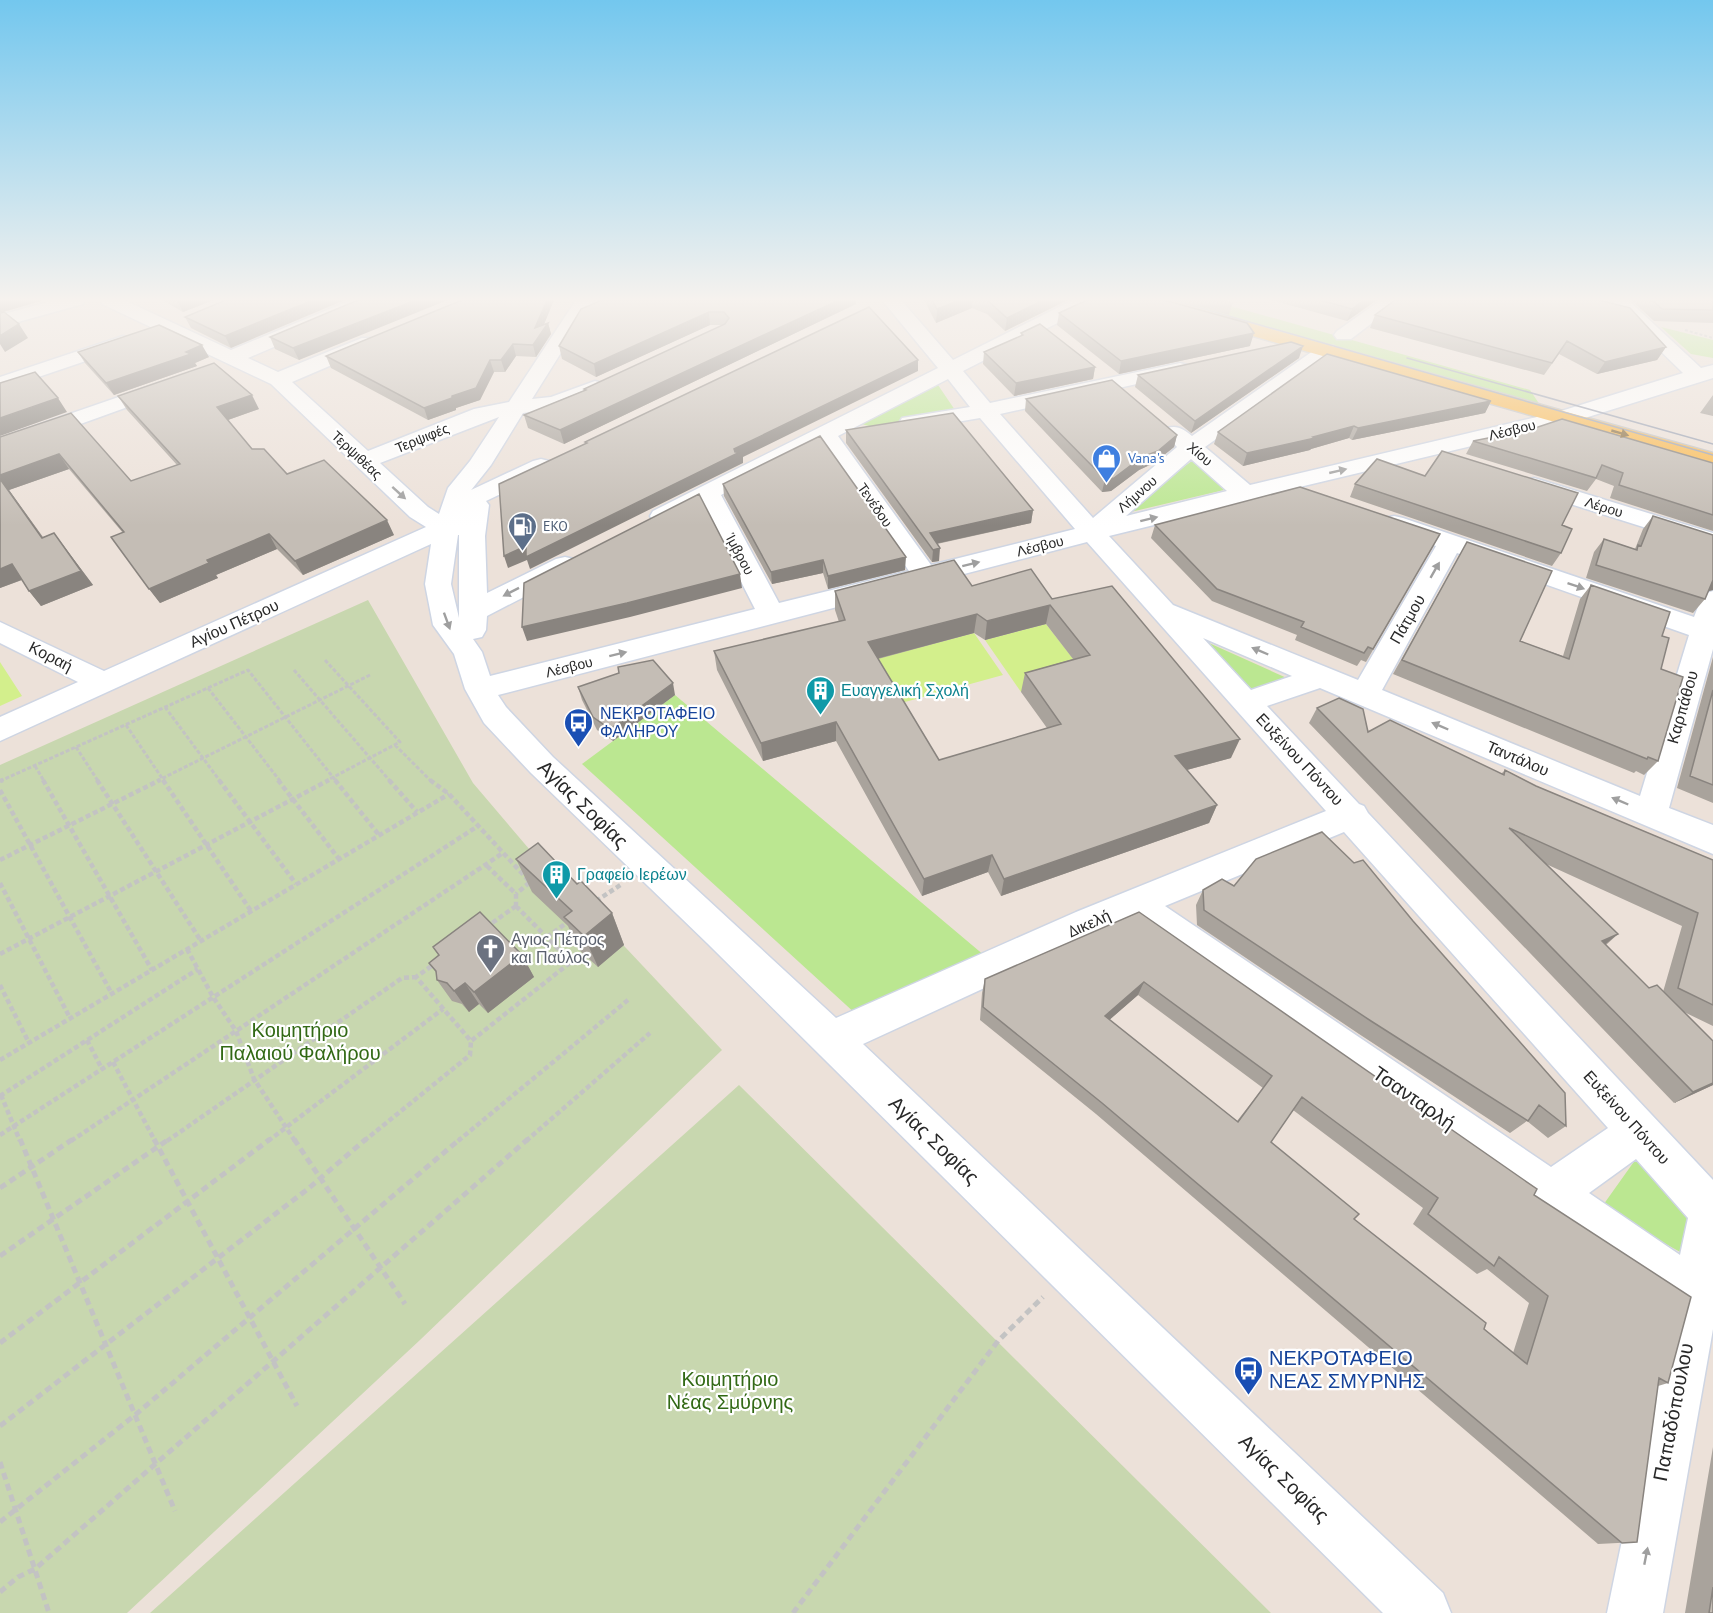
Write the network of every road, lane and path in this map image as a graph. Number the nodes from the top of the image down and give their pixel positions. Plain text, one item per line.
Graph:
1 (266, 375) edge
2 (292, 375) edge
3 (536, 375) edge
4 (940, 375) edge
5 (954, 375) edge
6 (1105, 375) edge
7 (1149, 375) edge
8 (1280, 375) edge
9 (1451, 375) edge
10 (1702, 375) edge
11 (184, 380) edge
12 (612, 380) edge
13 (278, 381) junction
14 (1114, 383) junction
15 (1131, 397) edge
16 (516, 406) junction
17 (1566, 407) junction
18 (1601, 407) junction
19 (984, 411) junction
20 (1157, 418) edge
21 (1692, 432) dead end
22 (825, 434) junction
23 (0, 446) edge
24 (1191, 447) junction
25 (1426, 451) junction
26 (555, 459) edge
27 (1713, 460) edge
28 (364, 461) junction
29 (479, 465) junction
30 (1470, 465) edge
31 (1514, 479) edge
32 (1282, 484) junction
33 (708, 493) junction
34 (480, 495) junction
35 (1247, 495) junction
36 (1327, 500) edge
37 (1372, 516) edge
38 (644, 525) edge
39 (471, 526) junction
40 (446, 529) junction
41 (1093, 533) junction
42 (1713, 541) edge
43 (1450, 543) junction
44 (580, 557) edge
45 (359, 566) junction
46 (423, 574) junction
47 (925, 575) junction
48 (1713, 600) edge
49 (1163, 610) junction
50 (474, 611) junction
51 (772, 615) junction
52 (0, 631) edge
53 (1709, 631) edge
54 (468, 652) junction
55 (325, 660) dead end
56 (294, 669) dead end
57 (370, 675) dead end
58 (1322, 676) junction
59 (102, 682) junction
60 (348, 686) junction
61 (208, 688) junction
62 (480, 689) junction
63 (1365, 694) junction
64 (321, 700) junction
65 (1248, 702) junction
66 (165, 707) junction
67 (287, 717) junction
68 (126, 725) junction
69 (0, 730) edge
70 (246, 738) junction
71 (394, 745) junction
72 (76, 747) junction
73 (371, 757) junction
74 (204, 758) junction
75 (35, 765) junction
76 (335, 776) junction
77 (162, 779) junction
78 (0, 781) edge
79 (0, 790) edge
80 (449, 794) junction
81 (293, 799) junction
82 (113, 804) junction
83 (417, 813) junction
84 (1651, 814) junction
85 (1352, 815) junction
86 (250, 822) junction
87 (69, 826) junction
88 (478, 826) junction
89 (379, 835) junction
90 (1713, 840) edge
91 (30, 845) junction
92 (206, 845) junction
93 (502, 853) junction
94 (339, 859) junction
95 (0, 860) edge
96 (649, 865) junction
97 (487, 866) dead end
98 (156, 871) junction
99 (0, 883) edge
100 (296, 884) junction
101 (516, 894) junction
102 (110, 896) junction
103 (1133, 904) junction
104 (516, 906) junction
105 (588, 906) edge
106 (250, 911) junction
107 (70, 917) junction
108 (572, 919) edge
109 (547, 937) junction
110 (28, 939) junction
111 (201, 940) junction
112 (187, 949) junction
113 (0, 954) edge
114 (152, 969) junction
115 (198, 969) junction
116 (416, 977) junction
117 (0, 985) edge
118 (112, 994) junction
119 (213, 997) junction
120 (628, 1000) dead end
121 (443, 1009) junction
122 (70, 1018) junction
123 (236, 1031) junction
124 (651, 1033) dead end
125 (87, 1040) junction
126 (831, 1040) junction
127 (471, 1041) junction
128 (29, 1043) junction
129 (0, 1060) edge
130 (113, 1062) junction
131 (102, 1069) junction
132 (254, 1079) junction
133 (1, 1096) edge
134 (133, 1099) junction
135 (14, 1126) junction
136 (286, 1126) junction
137 (1640, 1131) junction
138 (0, 1135) edge
139 (158, 1145) junction
140 (31, 1167) junction
141 (321, 1176) junction
142 (0, 1188) edge
143 (1552, 1193) junction
144 (188, 1202) junction
145 (1713, 1210) edge
146 (53, 1220) junction
147 (354, 1227) junction
148 (0, 1256) edge
149 (218, 1257) junction
150 (380, 1266) junction
151 (1071, 1273) junction
152 (81, 1285) junction
153 (1696, 1293) junction
154 (405, 1304) dead end
155 (250, 1317) junction
156 (0, 1343) edge
157 (106, 1345) junction
158 (273, 1360) junction
159 (297, 1406) dead end
160 (135, 1415) junction
161 (0, 1426) edge
162 (0, 1462) edge
163 (156, 1465) junction
164 (16, 1511) junction
165 (175, 1511) dead end
166 (0, 1522) edge
167 (34, 1569) junction
168 (0, 1592) edge
169 (49, 1613) edge
170 (793, 1613) edge
171 (1424, 1613) edge
172 (1635, 1613) edge

1 - 13 street, Τερψιθέας
2 - 13 street
3 - 16 street, Αγίας Σοφίας
4 - 22 street
5 - 19 street, Ευξείνου Πόντου
6 - 14 street
7 - 14 street
8 - 24 street, Λήμνου
9 - 17 main road
10 - 18 street, Λέσβου
11 - 23 street
12 - 16 street, Τερψιφές
13 - 28 street, Τερψιθέας
14 - 15 street
14 - 19 street
16 - 28 street, Τερψιφές
16 - 29 street, Αγίας Σοφίας
17 - 18 street, Λέσβου
17 - 25 street, Λέσβου
17 -> 27 main road
18 - 21 main road
19 - 22 street
19 - 41 street, Ευξείνου Πόντου
20 - 24 street, Χίου
22 - 33 street
22 - 47 street, Τενέδου
24 - 35 street, Χίου
24 - 41 street, Λήμνου
25 - 30 street
32 -> 25 street, Λέσβου
26 - 34 street
28 -> 40 street, Τερψιθέας
29 - 34 street, Αγίας Σοφίας
29 - 40 street, Αγίας Σοφίας
31 - 42 street, Λέρου
32 - 35 street, Λέσβου
32 - 36 street
33 - 38 street
33 - 51 street, Ίμβρου
34 - 39 street, Αγίας Σοφίας
41 -> 35 street, Λέσβου
37 - 43 street
39 - 40 street, Αγίου Πέτρου
39 - 50 street, Αγίας Σοφίας
40 - 45 street, Αγίου Πέτρου
40 - 46 street, Αγίας Σοφίας
47 -> 41 street, Λέσβου
41 - 49 street, Ευξείνου Πόντου
43 -> 53 street
63 -> 43 street, Πάτμου
44 -> 50 street
45 - 46 street
45 - 59 street, Αγίου Πέτρου
46 -> 54 street, Αγίας Σοφίας
47 - 51 street, Λέσβου
48 - 53 street, Καρπάθου
58 -> 49 street, Ταντάλου
49 - 65 street, Ευξείνου Πόντου
50 - 54 street, Αγίας Σοφίας
62 -> 51 street, Λέσβου
52 - 59 street, Κοραή
53 - 84 street, Καρπάθου
54 - 62 street, Αγίας Σοφίας
55 - 60 path
56 - 64 path
57 - 60 path
58 - 63 street, Ταντάλου
58 - 65 street
59 - 69 street, Αγίου Πέτρου
60 - 64 path
60 - 71 path
61 - 66 path
61 - 67 path
61 - 70 path
62 - 96 street, Αγίας Σοφίας
84 -> 63 street, Ταντάλου
64 - 67 path
64 - 73 path
65 - 85 street, Ευξείνου Πόντου
66 - 68 path
66 - 74 path
67 - 70 path
67 - 76 path
68 - 72 path
68 - 77 path
70 - 74 path
70 - 81 path
71 - 73 path
71 - 80 path
72 - 75 path
72 - 82 path
73 - 76 path
73 - 83 path
74 - 77 path
74 - 86 path
75 - 78 path
75 - 87 path
76 - 81 path
76 - 89 path
77 - 82 path
77 - 92 path
79 - 91 path
80 - 83 path
80 - 88 path
81 - 86 path
81 - 94 path
82 - 87 path
82 - 98 path
83 - 89 path
84 - 90 street, Ταντάλου
85 - 103 street, Δικελή
85 - 137 street, Ευξείνου Πόντου
86 - 92 path
86 - 100 path
87 - 91 path
87 - 102 path
88 - 93 path
88 - 119 path
89 - 94 path
91 - 95 path
91 - 107 path
92 - 98 path
92 - 106 path
93 - 101 path
93 - 123 path
94 - 100 path
96 - 105 path
96 - 126 street, Αγίας Σοφίας
97 - 101 path
98 - 102 path
98 - 111 path
99 - 110 path
100 - 106 path
101 - 104 path
102 - 107 path
102 - 114 path
103 - 126 street, Δικελή
103 - 143 street, Τσανταρλή
104 - 109 path
104 - 116 path
106 - 111 path
107 - 110 path
107 - 118 path
108 - 109 path
109 - 127 path
110 - 113 path
110 - 122 path
111 - 112 path
112 - 114 path
112 - 115 path
114 - 118 path
115 - 119 path
115 - 125 path
116 - 121 path
116 - 132 path
117 - 128 path
118 - 122 path
119 - 123 path
119 - 130 path
120 - 147 path
121 - 127 path
121 - 136 path
122 - 128 path
123 - 132 path
123 - 134 path
124 - 150 path
125 - 131 path
125 - 133 path
126 - 151 street, Αγίας Σοφίας
127 - 141 path
128 - 129 path
130 - 131 path
130 - 134 path
131 - 135 path
132 - 136 path
132 - 139 path
133 - 135 path
134 - 139 path
134 - 140 path
135 - 138 path
135 - 140 path
136 - 141 path
136 - 144 path
137 - 143 street
137 - 145 street, Ευξείνου Πόντου
139 - 144 path
139 - 146 path
140 - 142 path
140 - 146 path
141 - 147 path
141 - 149 path
143 - 153 street, Τσανταρλή
144 - 149 path
144 - 152 path
145 - 153 street, Παπαδόπουλου
146 - 148 path
146 - 152 path
147 - 150 path
147 - 155 path
149 - 155 path
149 - 157 path
150 - 154 path
150 - 158 path
151 - 170 path
151 - 171 street, Αγίας Σοφίας
152 - 156 path
152 - 157 path
172 -> 153 street, Παπαδόπουλου
155 - 158 path
155 - 160 path
157 - 160 path
157 - 161 path
158 - 159 path
158 - 163 path
160 - 163 path
160 - 164 path
162 - 164 path
163 - 165 path
163 - 167 path
164 - 166 path
164 - 167 path
167 - 168 path
167 - 169 path

